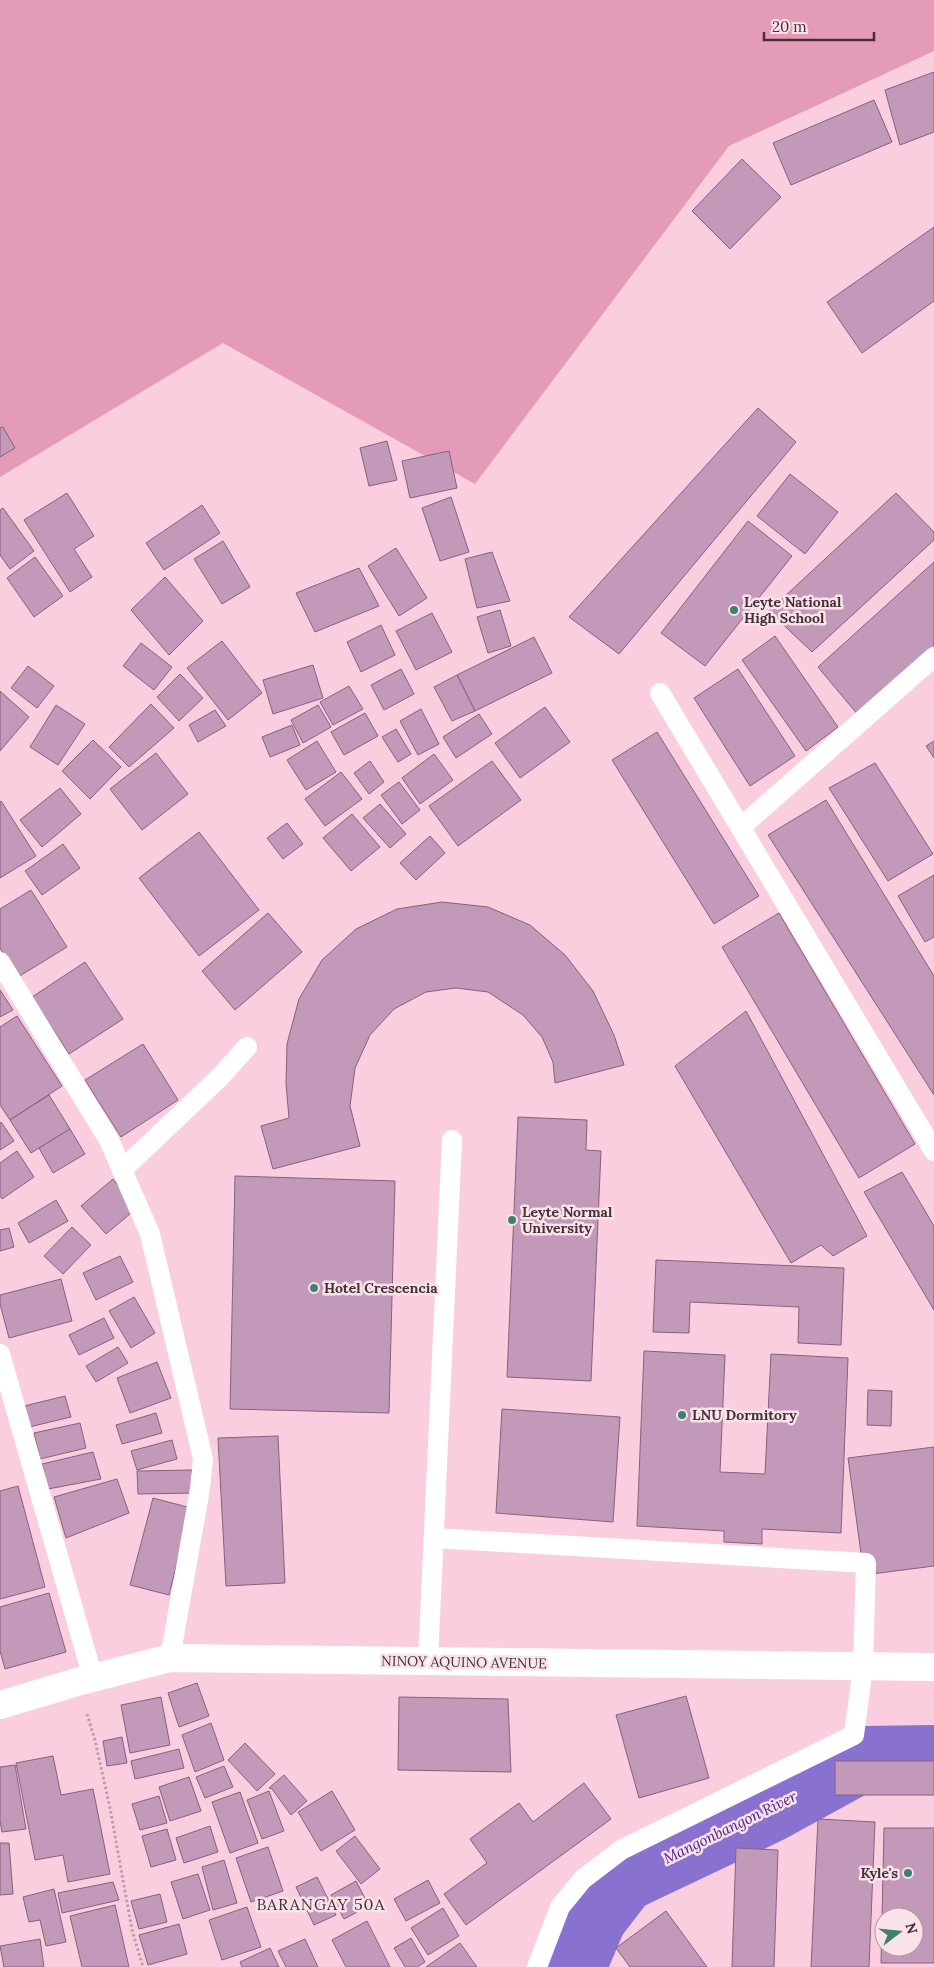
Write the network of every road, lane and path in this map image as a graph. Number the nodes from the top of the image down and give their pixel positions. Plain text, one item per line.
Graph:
1 (934, 657) edge
2 (660, 693) dead end
3 (741, 827) junction
4 (0, 962) edge
5 (247, 1047) dead end
6 (452, 1140) dead end
7 (934, 1151) edge
8 (122, 1170) junction
9 (0, 1354) edge
10 (434, 1538) junction
11 (170, 1658) junction
12 (428, 1661) junction
13 (863, 1667) junction
14 (934, 1667) edge
15 (85, 1680) junction
16 (0, 1704) edge
17 (143, 1967) edge
18 (537, 1967) edge

1 - 3 lane
2 - 3 lane
3 - 7 lane
4 - 8 lane
5 - 8 lane
6 - 10 lane
8 - 11 lane
9 - 15 lane
10 - 12 lane
10 - 13 lane
11 - 12 main road, NINOY AQUINO AVENUE
11 - 15 main road, NINOY AQUINO AVENUE
12 - 13 main road, NINOY AQUINO AVENUE
13 - 14 main road, NINOY AQUINO AVENUE
13 - 18 lane
15 - 16 main road, NINOY AQUINO AVENUE
15 - 17 path

